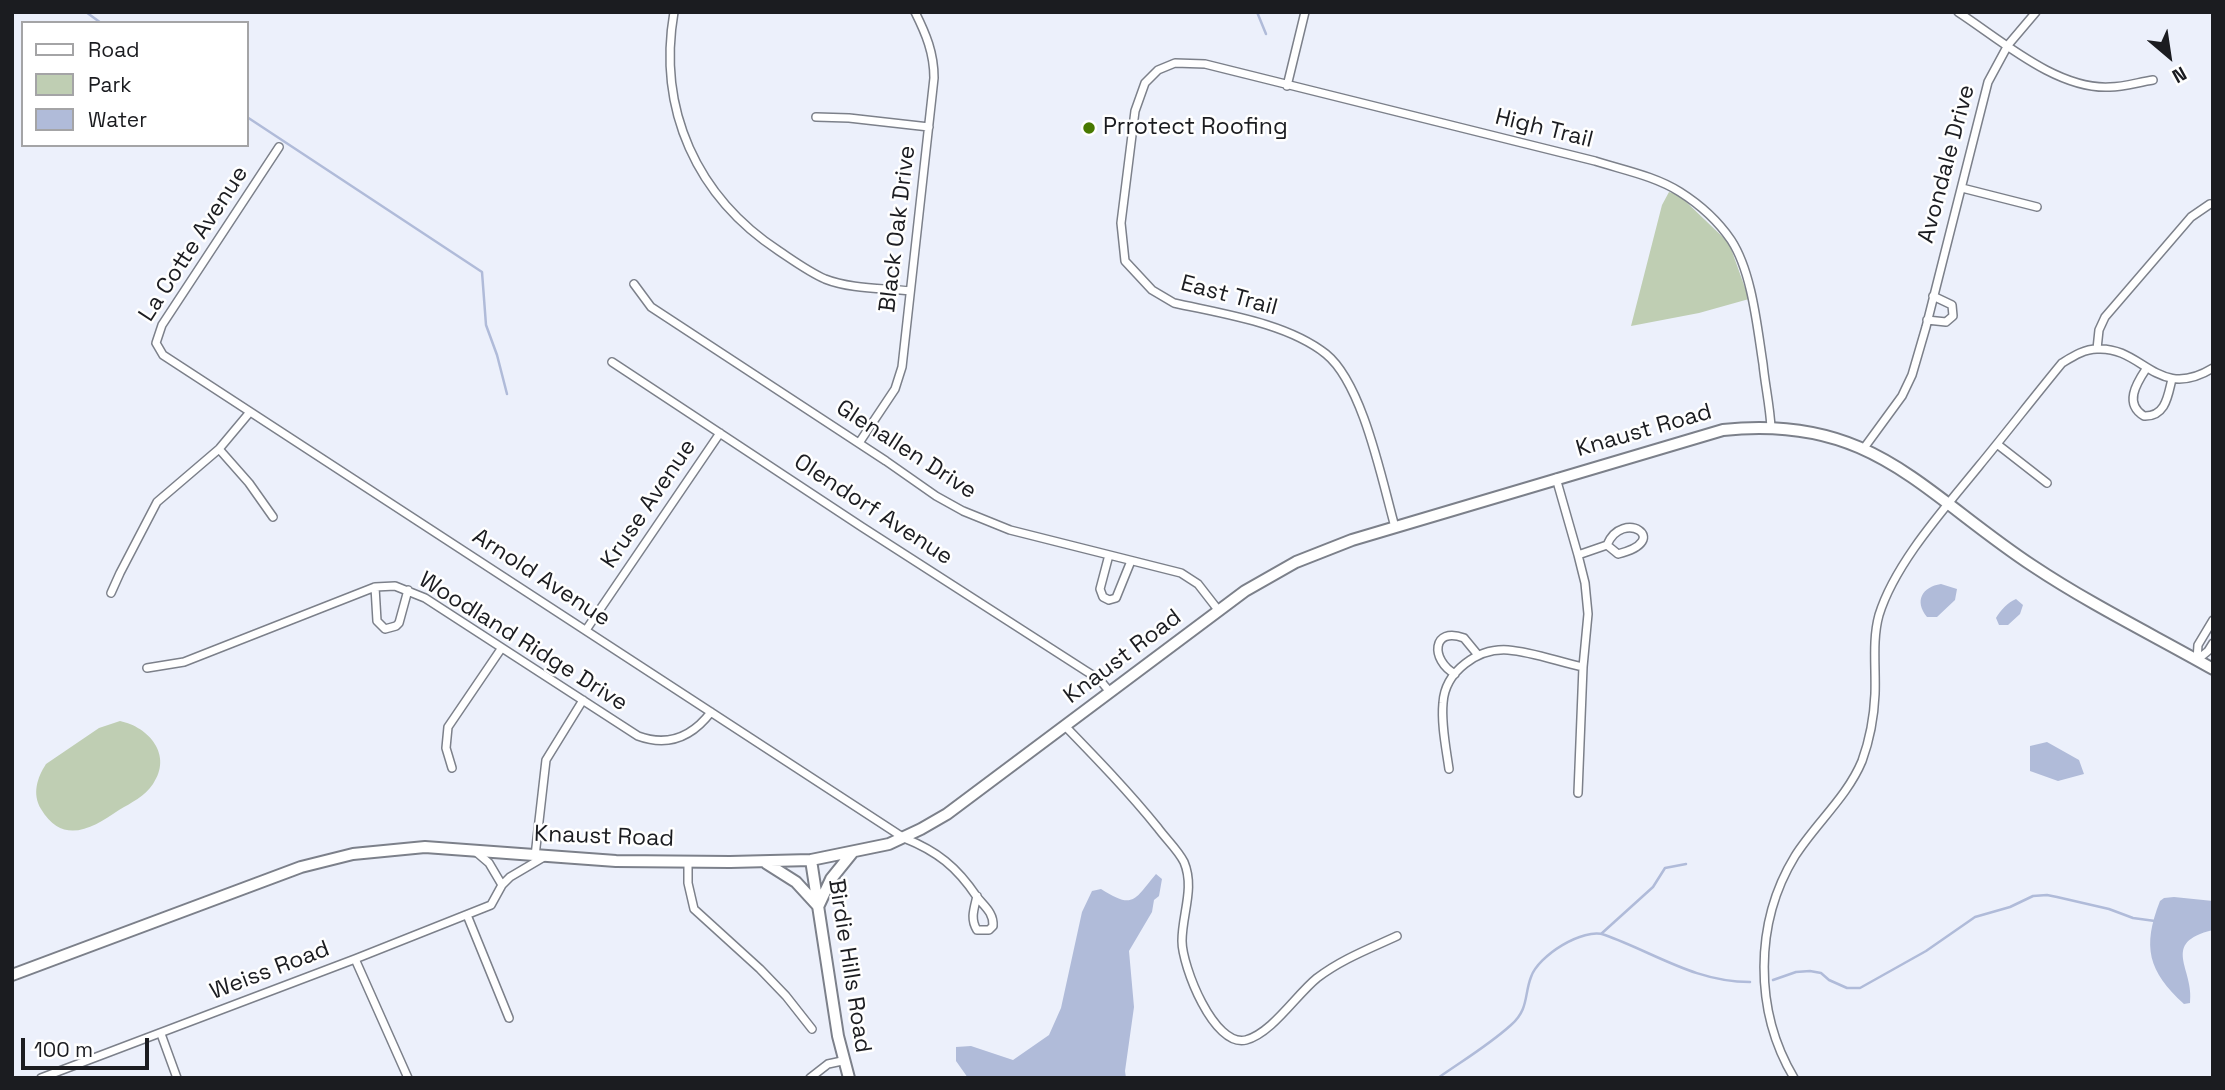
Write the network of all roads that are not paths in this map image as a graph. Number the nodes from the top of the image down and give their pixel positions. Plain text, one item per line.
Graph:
1 (674, 12) edge
2 (915, 12) edge
3 (1305, 12) edge
4 (1958, 12) edge
5 (2036, 12) edge
6 (2008, 45) junction
7 (2153, 80) dead end
8 (1145, 83) joint
9 (1287, 86) junction
10 (816, 117) dead end
11 (929, 127) junction
12 (279, 146) dead end
13 (1962, 188) junction
14 (2210, 204) dead end
15 (2037, 207) dead end
16 (634, 284) dead end
17 (910, 290) junction
18 (1933, 296) junction
19 (1927, 320) junction
20 (158, 349) joint
21 (2097, 349) junction
22 (612, 362) dead end
23 (2213, 368) edge
24 (2146, 369) junction
25 (2172, 379) junction
26 (250, 412) junction
27 (1771, 428) junction
28 (720, 433) junction
29 (859, 443) junction
30 (1997, 444) junction
31 (1864, 448) junction
32 (219, 449) junction
33 (1556, 478) junction
34 (2048, 483) dead end
35 (1948, 504) junction
36 (273, 517) dead end
37 (1395, 527) junction
38 (1607, 545) junction
39 (1109, 555) junction
40 (1578, 555) junction
41 (1131, 561) junction
42 (375, 587) junction
43 (408, 590) junction
44 (111, 593) dead end
45 (1219, 611) junction
46 (2213, 620) edge
47 (586, 630) junction
48 (2213, 643) edge
49 (501, 649) junction
50 (1478, 655) junction
51 (2197, 660) junction
52 (1583, 667) junction
53 (147, 668) dead end
54 (2213, 669) edge
55 (1455, 674) junction
56 (1110, 692) junction
57 (583, 700) junction
58 (711, 712) junction
59 (1065, 726) junction
60 (452, 768) dead end
61 (1449, 769) dead end
62 (1578, 793) dead end
63 (904, 838) junction
64 (475, 851) junction
65 (852, 853) junction
66 (540, 857) junction
67 (811, 860) junction
68 (688, 862) junction
69 (763, 862) junction
70 (502, 885) junction
71 (977, 896) junction
72 (818, 907) junction
73 (467, 915) junction
74 (1397, 936) dead end
75 (355, 959) junction
76 (12, 975) edge
77 (509, 1018) dead end
78 (812, 1029) dead end
79 (161, 1034) junction
80 (842, 1061) junction
81 (41, 1078) edge
82 (177, 1078) edge
83 (408, 1078) edge
84 (810, 1078) edge
85 (849, 1078) edge
86 (1794, 1078) edge

1 - 17 street
2 - 11 street, Black Oak Drive
3 - 9 street
4 - 6 street
5 - 6 street, Avondale Drive
6 - 7 street
6 - 13 street, Avondale Drive
8 - 9 street, High Trail
8 - 37 street, East Trail
9 - 27 street, High Trail
10 - 11 street
11 - 17 street, Black Oak Drive
12 - 20 street, La Cotte Avenue
13 - 15 street
13 - 18 street, Avondale Drive
14 - 21 street
16 - 29 street, Glenallen Drive
17 - 29 street, Black Oak Drive
18 - 19 street, Avondale Drive
18 - 19 street
19 - 31 street, Avondale Drive
20 - 26 street, Arnold Avenue
21 - 24 street
21 - 30 street
22 - 28 street, Olendorf Avenue
23 - 25 street
24 - 25 street
24 - 25 street
26 - 32 street
26 - 47 street, Arnold Avenue
27 - 31 main road, Knaust Road
27 - 33 main road, Knaust Road
28 - 47 street, Kruse Avenue
28 - 56 street, Olendorf Avenue
29 - 39 street, Glenallen Drive
30 - 34 street
30 - 35 street
31 - 35 main road, Knaust Road
32 - 36 street
32 - 44 street
33 - 37 main road, Knaust Road
33 - 40 street
35 - 51 main road, Knaust Road
35 - 86 street
37 - 45 main road, Knaust Road
38 - 38 street
38 - 40 street
39 - 41 street, Glenallen Drive
39 - 41 street
40 - 52 street
41 - 45 street, Glenallen Drive
42 - 43 street, Woodland Ridge Drive
42 - 43 street
42 - 53 street, Woodland Ridge Drive
43 - 49 street, Woodland Ridge Drive
45 - 56 main road, Knaust Road
46 - 51 street
47 - 58 street, Arnold Avenue
48 - 51 street
49 - 57 street, Woodland Ridge Drive
49 - 60 street
50 - 52 street
50 - 55 street
50 - 55 street
51 - 54 main road, Knaust Road
52 - 62 street
55 - 61 street
56 - 59 main road, Knaust Road
57 - 58 street, Woodland Ridge Drive
57 - 66 street
58 - 63 street, Arnold Avenue
59 - 63 main road, Knaust Road
59 - 74 street
63 - 65 main road, Knaust Road
63 - 71 street, Arnold Avenue
64 - 66 main road, Knaust Road
64 - 70 street
64 - 76 main road, Knaust Road
65 - 67 main road, Knaust Road
65 - 72 main road
66 - 68 main road, Knaust Road
66 - 70 street, Weiss Road
67 - 69 main road, Knaust Road
67 - 72 main road, Birdie Hills Road
68 - 69 main road, Knaust Road
68 - 78 street
69 - 72 main road
70 - 73 street, Weiss Road
71 - 71 street, Arnold Avenue
72 - 80 main road, Birdie Hills Road
73 - 75 street, Weiss Road
73 - 77 street
75 - 79 street, Weiss Road
75 - 83 street
79 - 81 street, Weiss Road
79 - 82 street
80 - 84 street
80 - 85 main road, Birdie Hills Road

